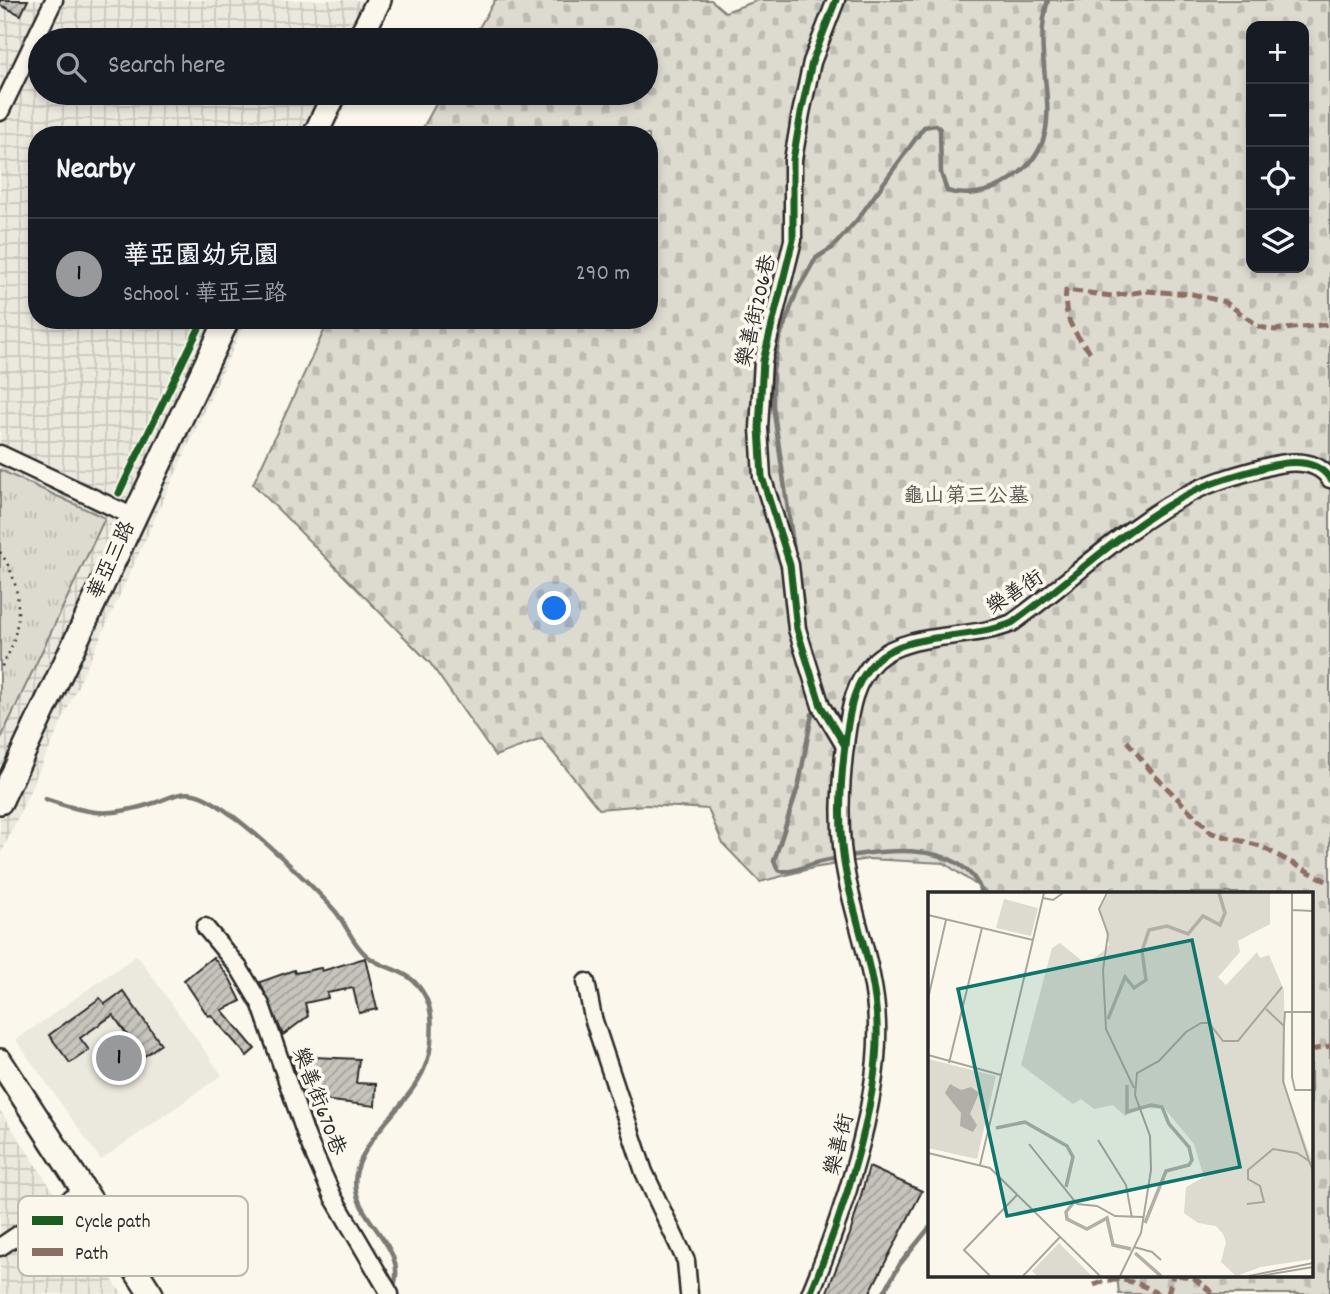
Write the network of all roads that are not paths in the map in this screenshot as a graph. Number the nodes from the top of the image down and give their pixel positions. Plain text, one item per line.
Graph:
1 (54, 0) edge
2 (379, 0) edge
3 (836, 0) edge
4 (40, 28) edge
5 (365, 28) edge
6 (28, 53) edge
7 (329, 105) edge
8 (0, 111) edge
9 (319, 126) edge
10 (223, 329) edge
11 (0, 454) edge
12 (1330, 479) edge
13 (134, 517) junction
14 (845, 747) junction
15 (0, 802) edge
16 (205, 927) dead end
17 (586, 982) dead end
18 (0, 1061) edge
19 (83, 1191) junction
20 (76, 1196) edge
21 (86, 1196) edge
22 (18, 1235) edge
23 (0, 1247) edge
24 (139, 1276) edge
25 (151, 1294) edge
26 (390, 1294) edge
27 (689, 1294) edge
28 (810, 1294) edge

1 - 4 street
2 - 5 street
3 - 14 street, 樂善街206巷
6 - 8 street
7 - 9 street
10 - 13 street, 華亞三路
11 - 13 street
12 - 14 street, 樂善街
13 - 15 street, 華亞三路
14 - 28 street, 樂善街
16 - 26 street, 樂善街670巷
17 - 27 street
18 - 19 street
19 - 20 street
19 - 21 street
22 - 23 street
24 - 25 street

